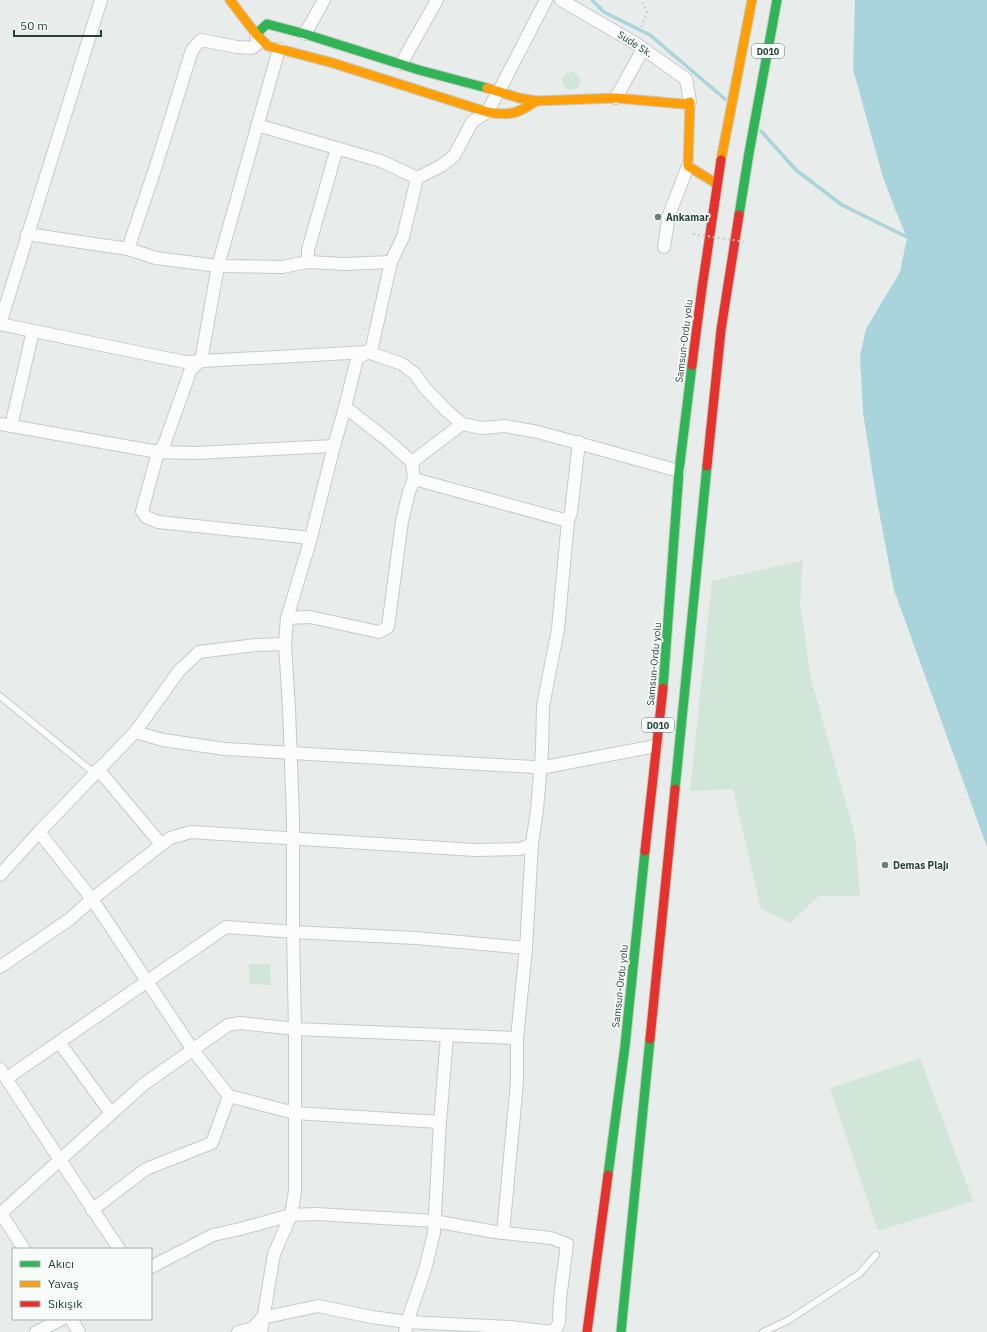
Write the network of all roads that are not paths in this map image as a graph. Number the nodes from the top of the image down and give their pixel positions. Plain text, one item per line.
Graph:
1 (101, 0) edge
2 (230, 0) edge
3 (324, 0) edge
4 (437, 0) edge
5 (546, 0) edge
6 (561, 0) edge
7 (752, 0) edge
8 (777, 0) edge
9 (256, 34) junction
10 (305, 34) junction
11 (279, 49) junction
12 (643, 49) junction
13 (401, 64) junction
14 (499, 91) junction
15 (616, 98) junction
16 (536, 100) junction
17 (690, 102) junction
18 (487, 112) junction
19 (257, 125) junction
20 (337, 148) junction
21 (688, 166) junction
22 (418, 178) junction
23 (717, 184) junction
24 (27, 234) junction
25 (664, 247) dead end
26 (128, 248) junction
27 (308, 262) junction
28 (392, 262) junction
29 (218, 266) junction
30 (0, 324) edge
31 (33, 331) junction
32 (367, 352) junction
33 (201, 361) junction
34 (345, 407) junction
35 (462, 424) junction
36 (6, 425) edge
37 (578, 442) junction
38 (334, 446) junction
39 (158, 452) junction
40 (412, 462) junction
41 (680, 471) junction
42 (414, 479) junction
43 (568, 521) junction
44 (311, 538) junction
45 (287, 618) junction
46 (285, 644) junction
47 (0, 696) edge
48 (135, 732) junction
49 (656, 746) junction
50 (291, 752) junction
51 (540, 768) junction
52 (96, 771) junction
53 (39, 832) junction
54 (293, 839) junction
55 (161, 844) junction
56 (532, 844) junction
57 (0, 874) edge
58 (92, 900) junction
59 (293, 932) junction
60 (526, 948) junction
61 (0, 967) edge
62 (147, 981) junction
63 (295, 1030) junction
64 (446, 1036) junction
65 (517, 1038) junction
66 (59, 1042) junction
67 (193, 1050) junction
68 (3, 1073) edge
69 (229, 1096) junction
70 (111, 1113) junction
71 (295, 1113) junction
72 (440, 1122) junction
73 (61, 1160) junction
74 (92, 1210) junction
75 (0, 1213) edge
76 (291, 1215) junction
77 (434, 1220) junction
78 (503, 1233) junction
79 (23, 1248) edge
80 (118, 1248) edge
81 (876, 1255) dead end
82 (152, 1266) edge
83 (262, 1318) junction
84 (60, 1320) edge
85 (72, 1320) edge
86 (406, 1327) edge
87 (36, 1332) edge
88 (79, 1332) edge
89 (238, 1332) edge
90 (260, 1332) edge
91 (587, 1332) edge
92 (621, 1332) edge
93 (763, 1332) edge

1 - 24 street
2 - 9 main road
3 - 10 street
4 - 13 street
5 - 14 street
6 - 12 street, Sude Sk.
7 - 23 main road, Samsun-Ordu yolu / D010
8 - 92 main road, D010
9 - 10 main road
9 - 11 main road
9 - 26 street
10 - 13 main road
11 - 18 main road
11 - 19 street
12 - 15 street
12 - 17 street, Sude Sk.
13 - 14 main road
14 - 16 main road
14 - 18 street
15 - 16 main road
15 - 17 main road
16 - 18 main road
17 - 21 main road
18 - 22 street
19 - 20 street
19 - 29 street
20 - 22 street
20 - 27 street
21 - 23 main road
21 - 25 street
22 - 28 street
23 - 41 main road, Samsun-Ordu yolu / D010
24 - 26 street
24 - 30 street
26 - 29 street
27 - 28 street
27 - 29 street
28 - 32 street
29 - 33 street
30 - 31 street
31 - 33 street
31 - 36 street
32 - 33 street
32 - 34 street
32 - 35 street
33 - 39 street
34 - 38 street
34 - 40 street
35 - 37 street
35 - 40 street
36 - 39 street
37 - 41 street
37 - 43 street
38 - 39 street
38 - 44 street
39 - 44 street
40 - 42 street
41 - 49 main road, Samsun-Ordu yolu / D010
42 - 43 street
42 - 45 street
43 - 51 street
44 - 45 street
45 - 46 street
46 - 48 street
46 - 50 street
47 - 52 lane
48 - 50 street
48 - 52 street
49 - 51 street
49 - 91 main road, Samsun-Ordu yolu / D010
50 - 51 street
50 - 54 street
51 - 56 street
52 - 53 street
52 - 55 street
53 - 57 street
53 - 58 street
54 - 55 street
54 - 56 street
54 - 59 street
55 - 58 street
56 - 60 street
58 - 61 street
58 - 62 street
59 - 60 street
59 - 62 street
59 - 63 street
60 - 65 street
62 - 66 street
62 - 67 street
63 - 64 street
63 - 67 street
63 - 71 street
64 - 65 street
64 - 72 street
65 - 78 street
66 - 68 street
66 - 70 street
67 - 69 street
67 - 70 street
68 - 73 street
69 - 71 street
69 - 74 street
70 - 73 street
71 - 72 street
71 - 76 street
72 - 77 street
73 - 74 street
73 - 75 street
74 - 80 street
75 - 79 street
76 - 77 street
76 - 82 street
76 - 83 street
77 - 78 street
77 - 86 street
78 - 86 street
81 - 93 lane
83 - 86 street
83 - 89 street
83 - 90 street
84 - 87 street
85 - 88 street

